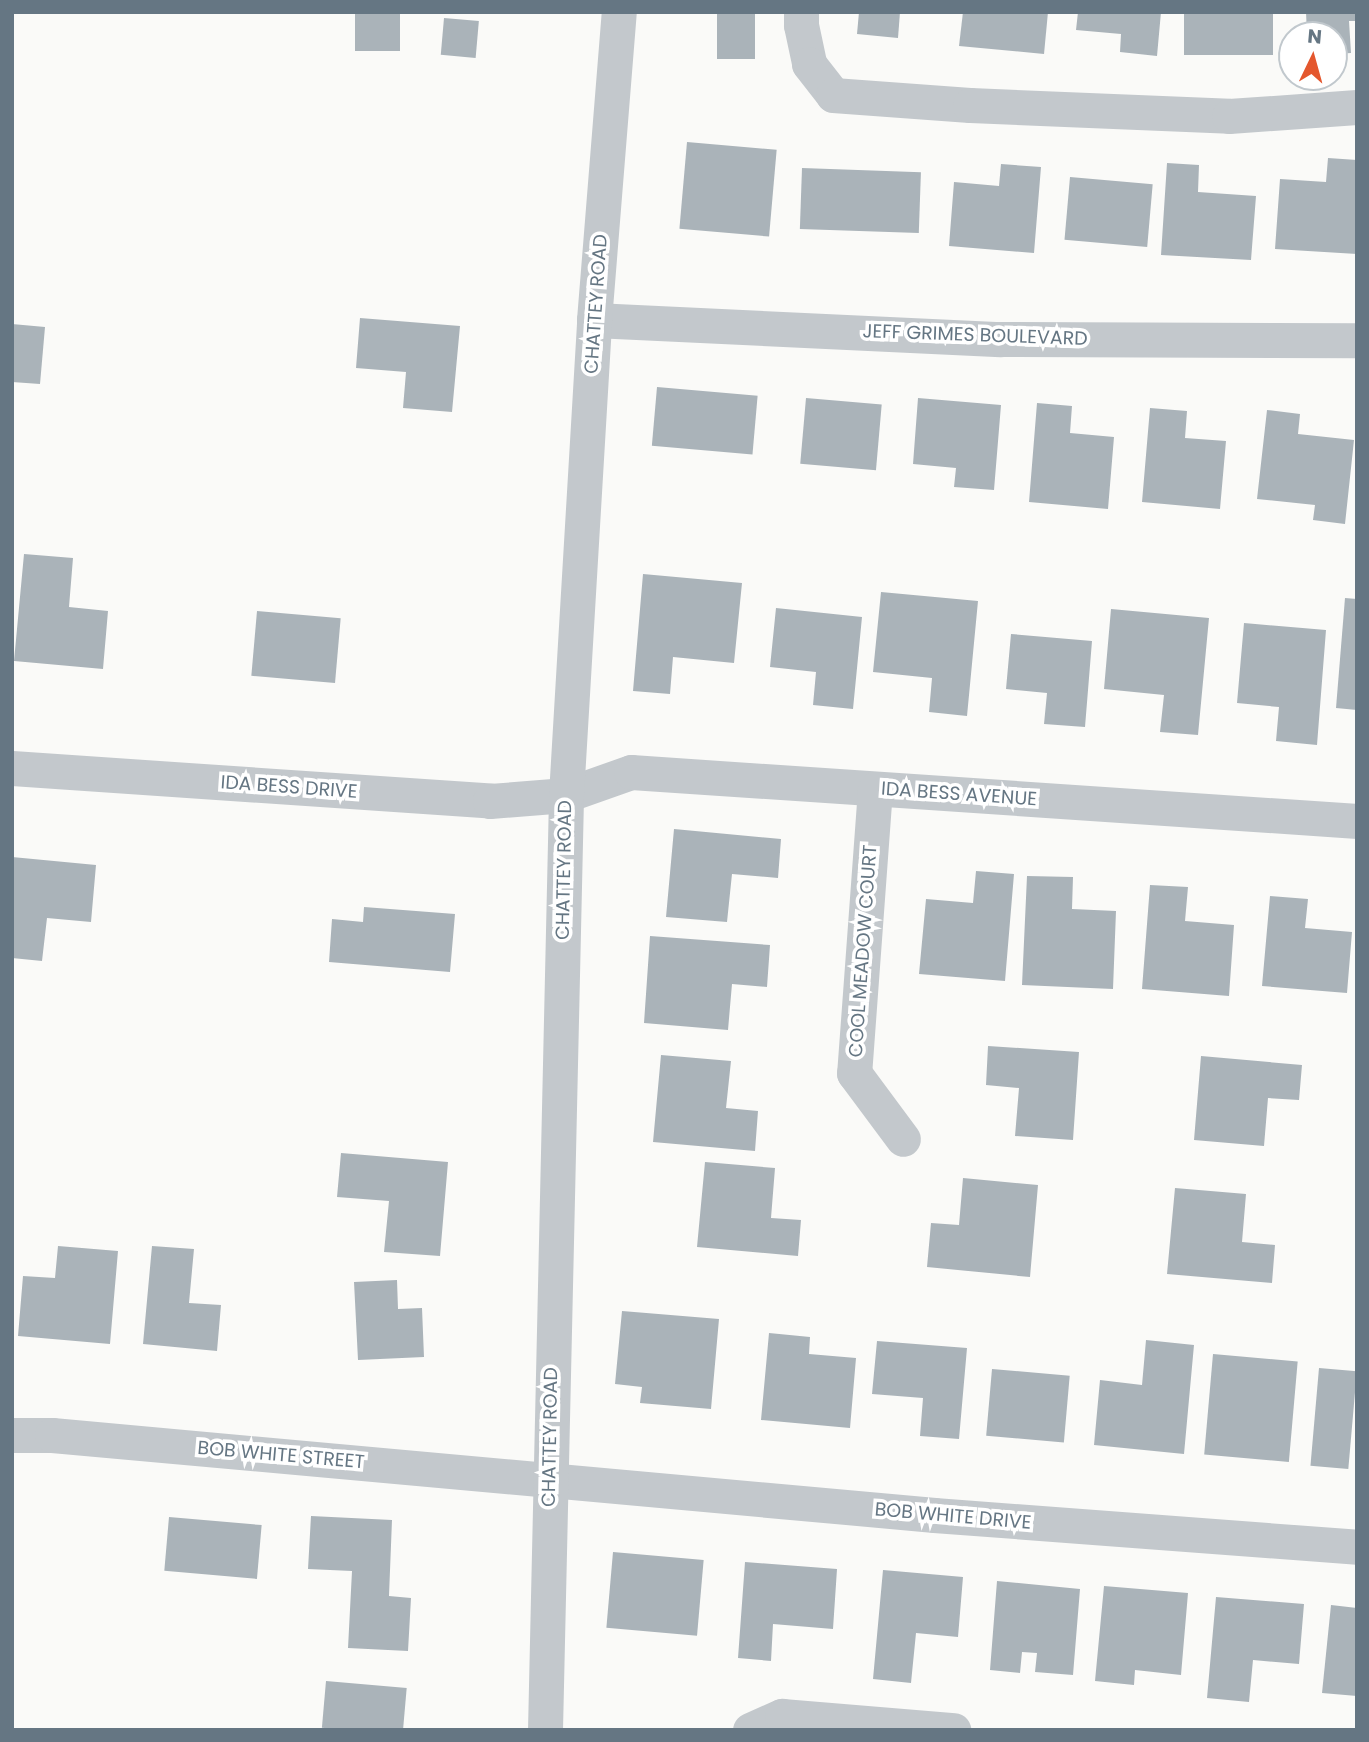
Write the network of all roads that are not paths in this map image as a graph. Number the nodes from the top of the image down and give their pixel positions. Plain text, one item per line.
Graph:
1 (619, 12) edge
2 (802, 12) edge
3 (1357, 107) edge
4 (594, 320) junction
5 (1357, 340) edge
6 (12, 768) edge
7 (875, 789) junction
8 (566, 795) junction
9 (1357, 821) edge
10 (903, 1139) dead end
11 (12, 1435) edge
12 (549, 1481) junction
13 (1357, 1547) edge
14 (545, 1730) edge
15 (750, 1730) edge
16 (953, 1730) edge

1 - 4 street, CHATTEY ROAD
2 - 3 street
4 - 5 street, JEFF GRIMES BOULEVARD
4 - 8 street, CHATTEY ROAD
6 - 8 street, IDA BESS DRIVE
7 - 8 street, IDA BESS AVENUE
7 - 9 street, IDA BESS AVENUE
7 - 10 street, COOL MEADOW COURT
8 - 12 street, CHATTEY ROAD
11 - 12 street, BOB WHITE STREET
12 - 13 street, BOB WHITE DRIVE
12 - 14 street, CHATTEY ROAD
15 - 16 street

